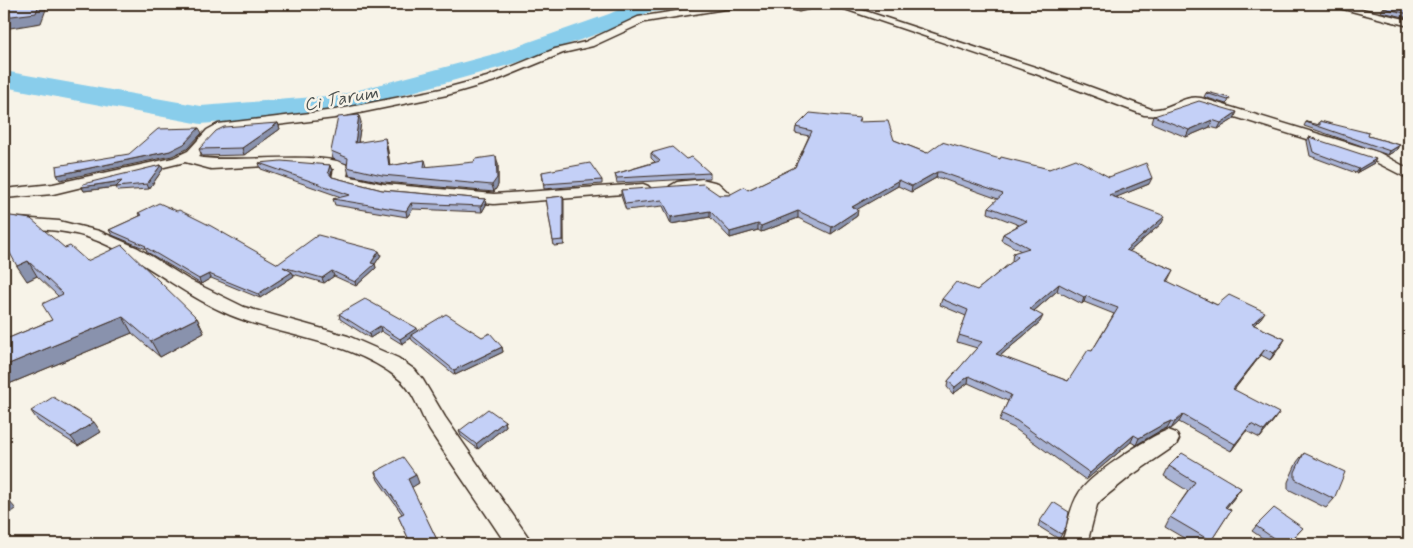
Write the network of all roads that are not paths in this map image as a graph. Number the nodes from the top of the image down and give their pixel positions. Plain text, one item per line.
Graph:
1 (737, 4) edge
2 (779, 4) edge
3 (824, 4) edge
4 (839, 4) edge
5 (1329, 4) edge
6 (1409, 23) edge
7 (185, 158) junction
8 (1409, 176) edge
9 (4, 194) edge
10 (724, 196) edge
11 (4, 222) edge
12 (1168, 439) dead end
13 (520, 544) edge
14 (1074, 544) edge

1 - 7 street
2 - 3 street
4 - 8 street
5 - 6 street
7 - 9 street
7 - 10 street
11 - 13 street
12 - 14 street

